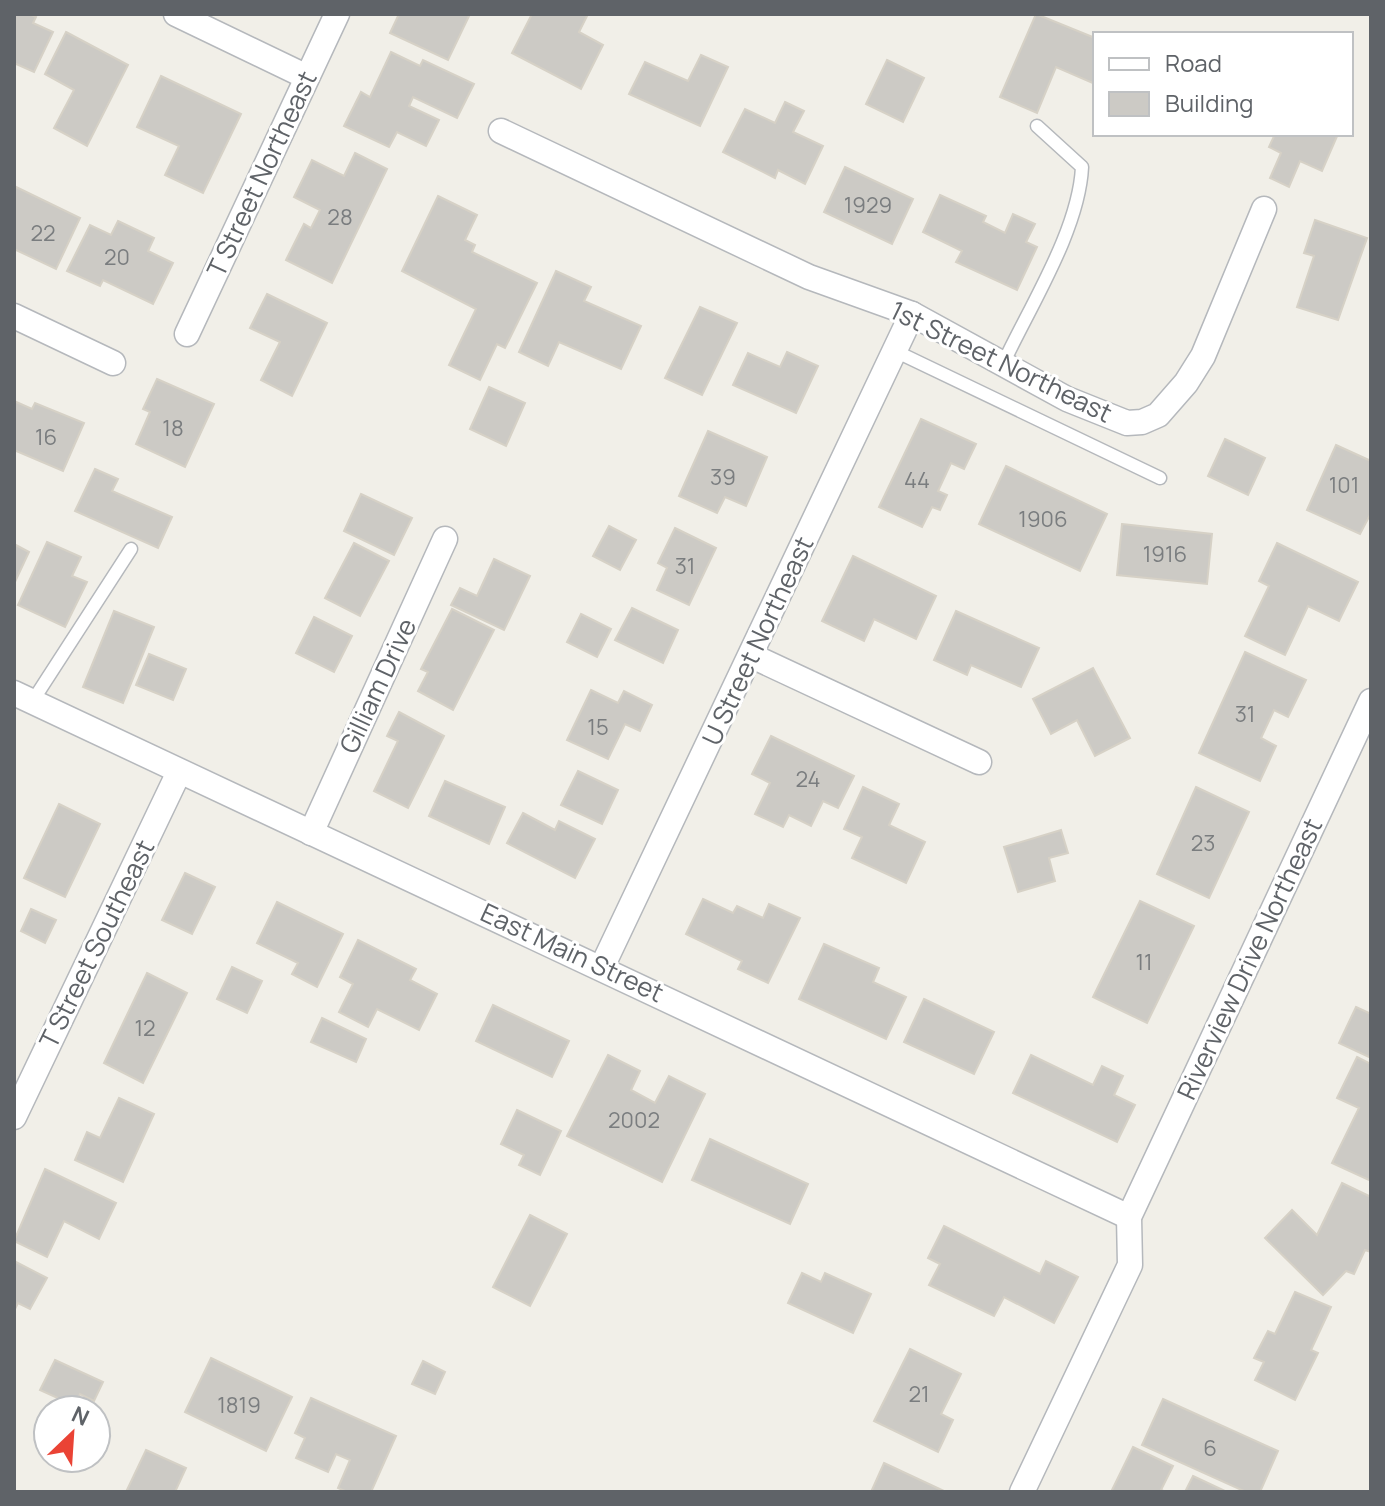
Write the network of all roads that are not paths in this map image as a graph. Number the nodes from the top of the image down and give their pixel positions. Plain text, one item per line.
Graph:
1 (176, 14) edge
2 (337, 14) edge
3 (307, 77) junction
4 (1037, 126) dead end
5 (501, 131) dead end
6 (1264, 209) dead end
7 (912, 314) junction
8 (14, 316) edge
9 (187, 334) dead end
10 (895, 351) junction
11 (113, 363) dead end
12 (1003, 364) junction
13 (1160, 478) dead end
14 (445, 539) dead end
15 (131, 549) dead end
16 (752, 656) junction
17 (23, 698) edge
18 (1371, 701) edge
19 (979, 762) dead end
20 (179, 772) junction
21 (311, 833) junction
22 (602, 967) junction
23 (14, 1117) edge
24 (1129, 1217) junction
25 (1022, 1492) edge

1 - 3 street
2 - 3 street, T Street Northeast
3 - 9 street, T Street Northeast
4 - 12 lane
5 - 7 street, 1st Street Northeast
6 - 12 street, 1st Street Northeast
7 - 10 street, U Street Northeast
7 - 12 street, 1st Street Northeast
8 - 11 street
10 - 13 lane
10 - 16 street, U Street Northeast
14 - 21 street, Gilliam Drive
15 - 17 lane
16 - 19 street
16 - 22 street, U Street Northeast
17 - 20 street, East Main Street
18 - 24 street, Riverview Drive Northeast
20 - 21 street, East Main Street
20 - 23 street, T Street Southeast
21 - 22 street, East Main Street
22 - 24 street, East Main Street
24 - 25 street

